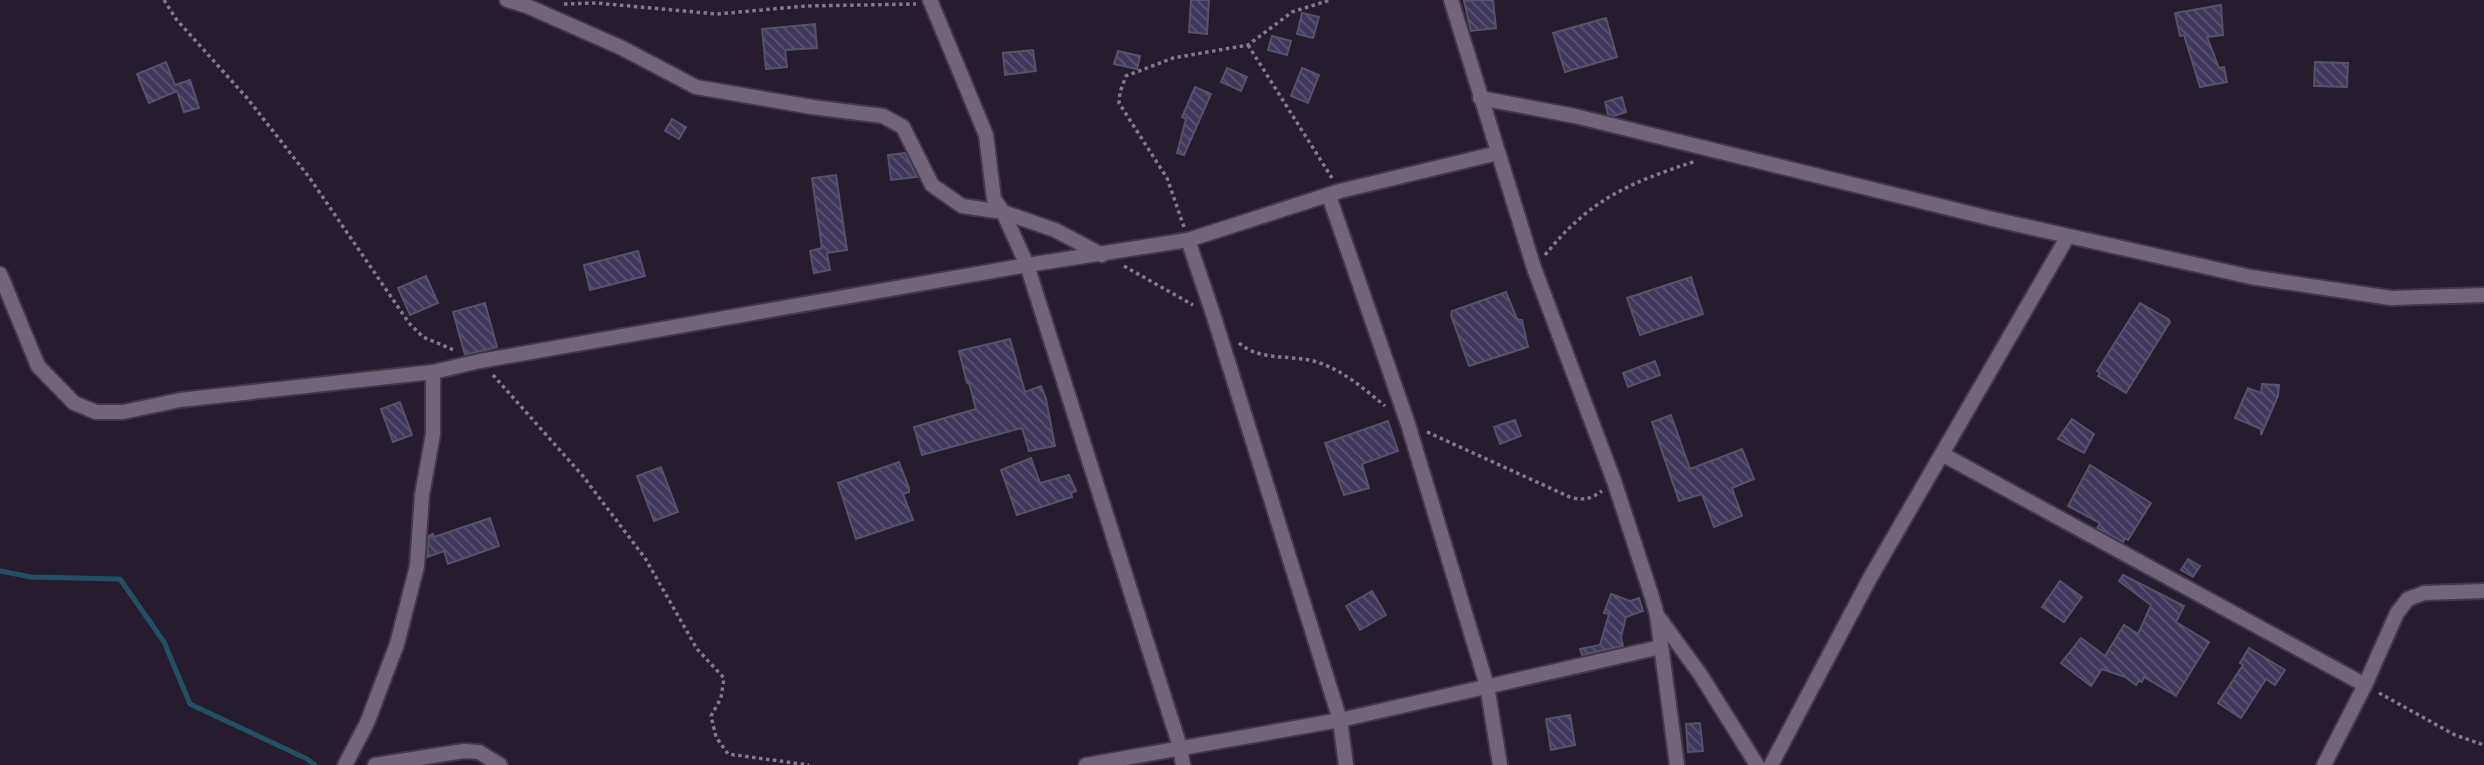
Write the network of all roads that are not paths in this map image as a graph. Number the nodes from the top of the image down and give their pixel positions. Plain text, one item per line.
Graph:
1 (507, 0) edge
2 (1451, 0) edge
3 (930, 2) edge
4 (1480, 98) junction
5 (1498, 153) junction
6 (1335, 193) junction
7 (1003, 212) junction
8 (2068, 236) junction
9 (1188, 240) junction
10 (1102, 255) junction
11 (1027, 265) junction
12 (0, 274) edge
13 (2484, 295) edge
14 (433, 372) junction
15 (1942, 454) junction
16 (2484, 592) edge
17 (1657, 615) junction
18 (1661, 647) junction
19 (2365, 685) junction
20 (1487, 686) junction
21 (1340, 720) junction
22 (1180, 747) junction
23 (345, 765) edge
24 (375, 765) edge
25 (500, 765) edge
26 (1086, 765) edge
27 (1183, 765) edge
28 (1346, 765) edge
29 (1500, 765) edge
30 (1677, 765) edge
31 (1757, 765) edge
32 (1771, 765) edge
33 (2324, 765) edge

1 - 7 street
2 - 4 street
3 - 7 street
4 - 5 street
4 - 8 street
5 - 6 street
5 - 17 street
6 - 9 street
6 - 20 street
7 - 10 street
7 - 11 street
8 - 13 street
8 - 15 street
9 - 10 street
9 - 21 street
10 - 11 street
11 - 14 street
11 - 22 street
12 - 14 street
14 - 23 street
15 - 19 street
15 - 32 street
16 - 19 street
17 - 18 street
17 - 31 street
18 - 20 street
18 - 30 street
19 - 33 street
20 - 21 street
20 - 29 street
21 - 22 street
21 - 28 street
22 - 26 street
22 - 27 street
24 - 25 street

